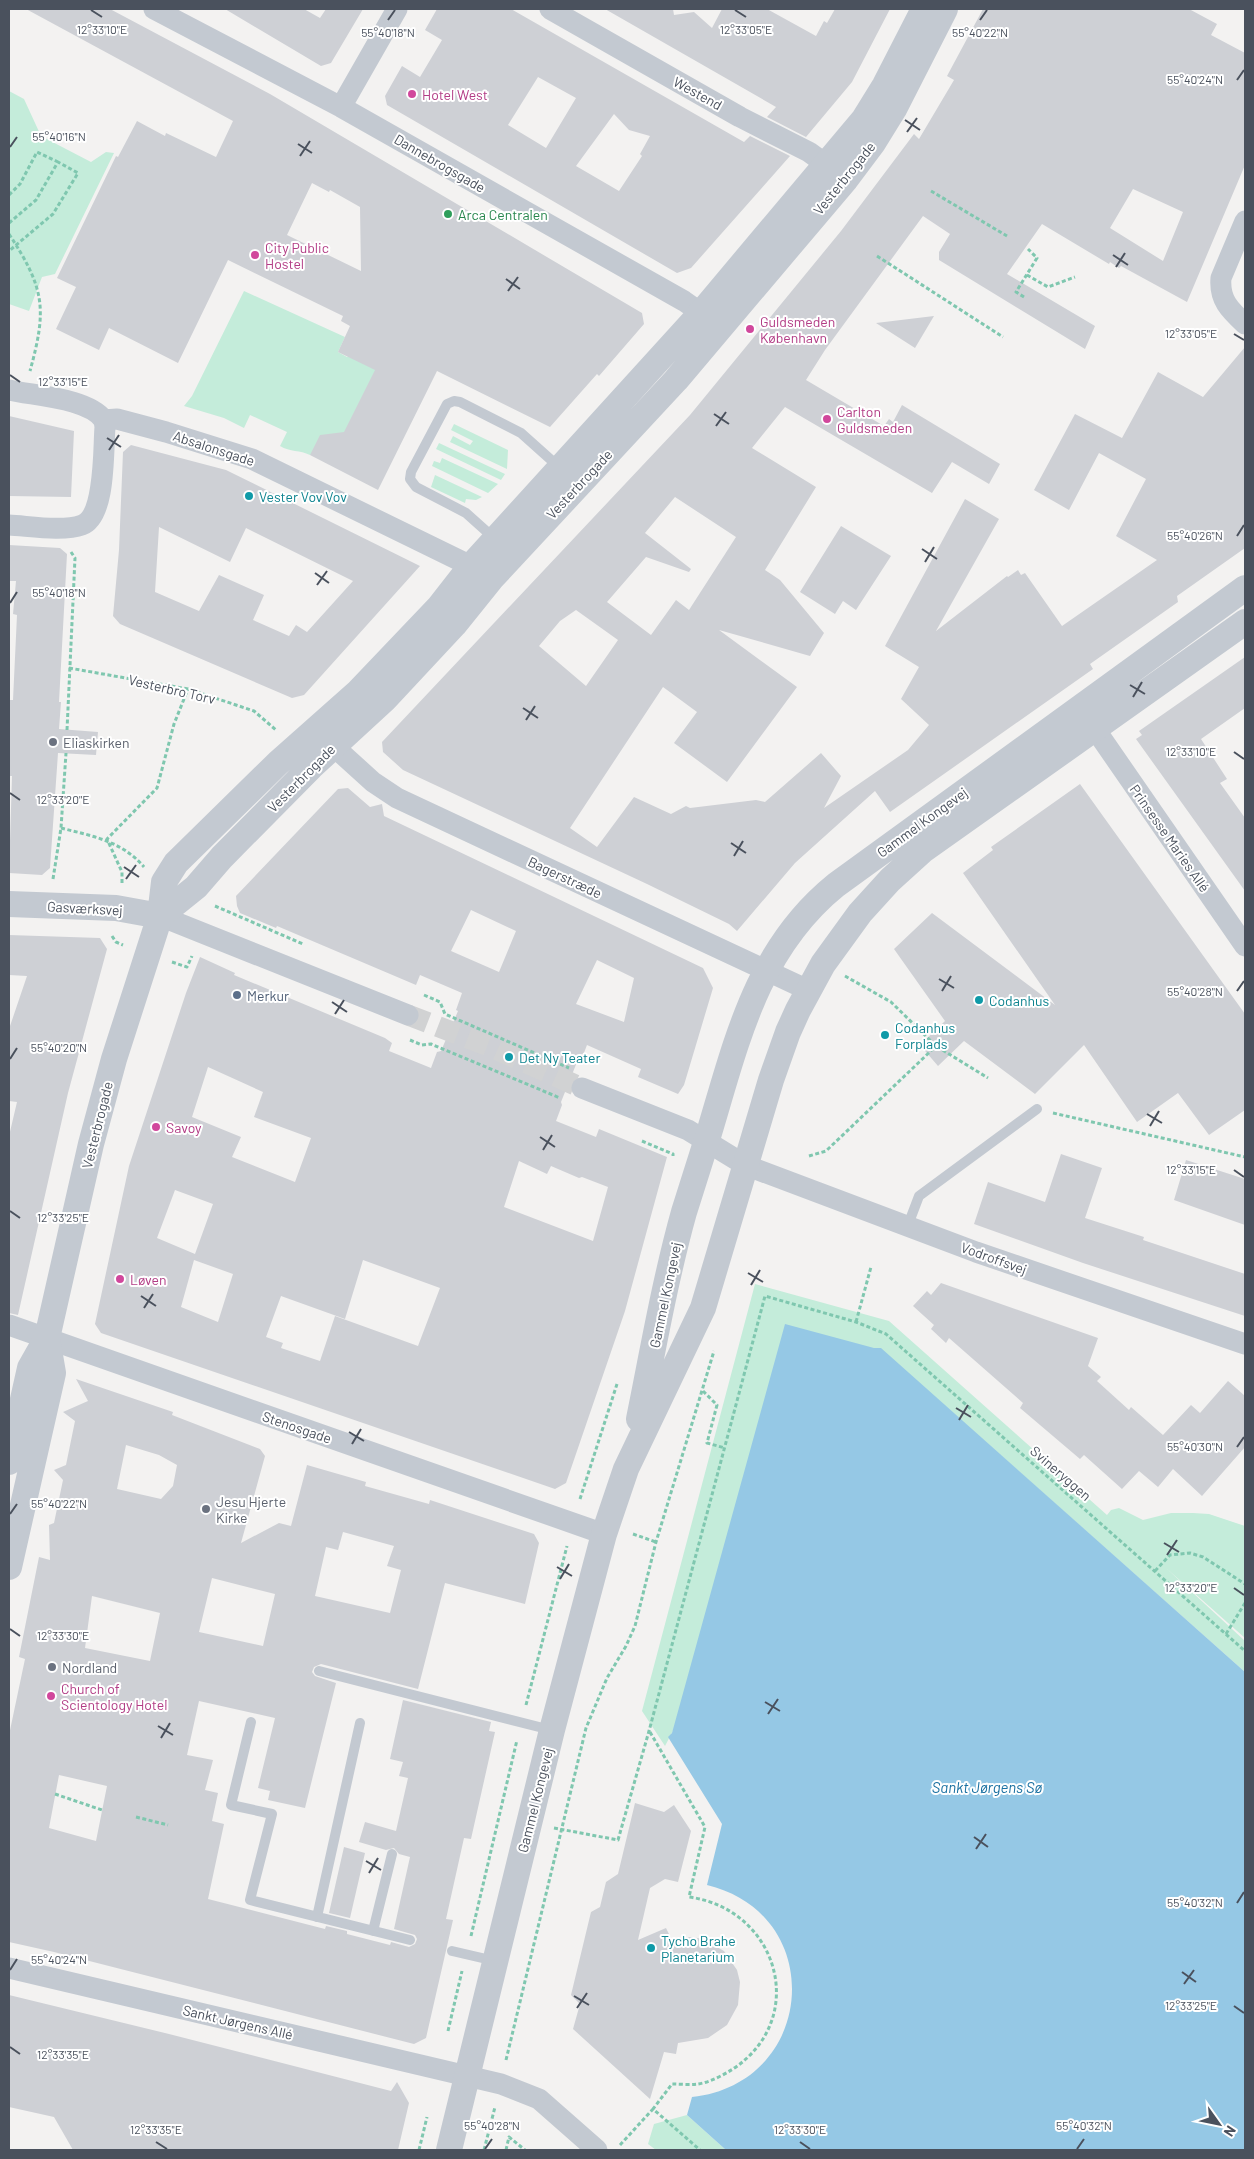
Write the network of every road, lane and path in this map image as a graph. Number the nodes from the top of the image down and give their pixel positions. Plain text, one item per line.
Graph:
1 (154, 9) edge
2 (397, 9) edge
3 (550, 9) edge
4 (924, 9) edge
5 (945, 9) edge
6 (340, 106) junction
7 (58, 162) junction
8 (837, 172) junction
9 (931, 191) dead end
10 (9, 195) edge
11 (1245, 221) edge
12 (9, 223) edge
13 (9, 234) edge
14 (1007, 236) dead end
15 (16, 246) junction
16 (1028, 249) dead end
17 (9, 251) edge
18 (877, 256) dead end
19 (1027, 275) junction
20 (1075, 277) dead end
21 (1024, 297) dead end
22 (711, 320) junction
23 (1245, 324) edge
24 (1003, 337) dead end
25 (16, 391) edge
26 (104, 420) junction
27 (561, 469) junction
28 (9, 525) edge
29 (495, 540) junction
30 (70, 551) dead end
31 (481, 573) junction
32 (1245, 588) edge
33 (1245, 622) edge
34 (69, 668) junction
35 (188, 689) junction
36 (1079, 708) junction
37 (67, 730) dead end
38 (1095, 730) junction
39 (333, 745) junction
40 (297, 746) junction
41 (66, 753) dead end
42 (61, 828) junction
43 (107, 840) junction
44 (134, 855) dead end
45 (189, 894) junction
46 (9, 904) edge
47 (49, 905) junction
48 (160, 916) junction
49 (1245, 946) edge
50 (312, 948) dead end
51 (823, 964) junction
52 (766, 970) junction
53 (808, 990) junction
54 (415, 992) dead end
55 (408, 1015) tunnel mouth
56 (406, 1038) dead end
57 (936, 1046) junction
58 (988, 1078) dead end
59 (578, 1079) joint
60 (562, 1099) dead end
61 (1037, 1109) joint
62 (641, 1140) dead end
63 (707, 1141) junction
64 (809, 1156) dead end
65 (1245, 1157) edge
66 (671, 1162) dead end
67 (745, 1165) junction
68 (908, 1225) junction
69 (871, 1267) dead end
70 (856, 1322) junction
71 (9, 1324) edge
72 (47, 1338) junction
73 (1245, 1344) edge
74 (715, 1346) dead end
75 (703, 1391) junction
76 (725, 1448) junction
77 (632, 1452) junction
78 (9, 1462) edge
79 (604, 1534) junction
80 (9, 1567) edge
81 (1155, 1572) junction
82 (1245, 1584) edge
83 (1245, 1604) edge
84 (1226, 1634) junction
85 (1245, 1651) edge
86 (319, 1671) dead end
87 (252, 1722) dead end
88 (360, 1723) dead end
89 (552, 1730) junction
90 (649, 1731) junction
91 (55, 1794) dead end
92 (102, 1810) dead end
93 (136, 1817) dead end
94 (529, 1823) junction
95 (168, 1825) dead end
96 (561, 1830) junction
97 (392, 1854) dead end
98 (317, 1917) junction
99 (373, 1931) junction
100 (410, 1940) dead end
101 (452, 1951) dead end
102 (495, 1961) junction
103 (9, 1968) edge
104 (466, 2075) junction
105 (501, 2084) junction
106 (653, 2109) junction
107 (449, 2150) edge
108 (484, 2150) edge
109 (506, 2150) edge
110 (525, 2150) edge
111 (597, 2150) edge
112 (614, 2150) edge
113 (700, 2150) edge

1 - 6 street, Dannebrogsgade
2 - 6 street
3 - 8 street, Westend
4 - 8 street, Vesterbrogade
5 - 8 street, Vesterbrogade
6 - 22 street, Dannebrogsgade
7 - 10 path
7 - 12 path
7 - 15 path
8 - 22 street, Vesterbrogade
9 - 14 path
11 - 23 street
13 - 15 path
15 - 17 path
15 - 25 path
16 - 19 path
18 - 24 path
19 - 20 path
19 - 21 path
22 - 27 street, Vesterbrogade
22 - 31 street, Vesterbrogade
25 - 26 street, Absalonsgade
26 - 28 street
26 - 31 street, Absalonsgade
27 - 29 street, Vesterbrogade
27 - 29 lane
29 - 31 street, Vesterbrogade
30 - 34 path
31 - 39 street, Vesterbrogade
31 - 40 street, Vesterbrogade
32 - 36 street, Gammel Kongevej
33 - 38 street, Gammel Kongevej
34 - 35 path, Vesterbro Torv
34 - 37 path
35 - 40 path, Vesterbro Torv
35 - 43 path
36 - 38 street
36 - 52 street, Gammel Kongevej
38 - 49 street, Prinsesse Maries Allé
38 - 51 street, Gammel Kongevej
39 - 40 street
39 - 45 street, Vesterbrogade
39 - 52 street, Bagerstræde
40 - 48 street, Vesterbrogade
41 - 42 path
42 - 43 path
42 - 47 path
43 - 44 path
45 - 48 street, Vesterbrogade
45 - 50 path
46 - 47 street, Gasværksvej
47 - 48 street, Gasværksvej
48 - 55 street
48 - 72 street, Vesterbrogade
51 - 53 street, Gammel Kongevej
51 - 57 path
52 - 53 street, Bagerstræde
52 - 63 street, Gammel Kongevej
53 - 67 street, Gammel Kongevej
54 - 59 path
56 - 60 path
57 - 58 path
57 - 64 path
59 - 63 street
61 - 65 path
61 - 68 lane
62 - 66 path
63 - 67 street
63 - 77 street, Gammel Kongevej
67 - 68 street, Vodroffsvej
67 - 77 street, Gammel Kongevej
68 - 73 street, Vodroffsvej
69 - 70 path
70 - 76 path, Svineryggen
70 - 81 path, Svineryggen
71 - 72 street, Stenosgade
72 - 78 street, Vesterbrogade
72 - 79 street, Stenosgade
72 - 80 street, Vesterbrogade
74 - 75 path
75 - 76 path
75 - 96 path
76 - 90 path
77 - 79 street, Gammel Kongevej
79 - 89 street, Gammel Kongevej
81 - 82 path
81 - 84 path, Svineryggen
83 - 84 path
84 - 85 path, Svineryggen
86 - 89 lane
87 - 98 lane
88 - 98 lane
89 - 94 street, Gammel Kongevej
90 - 96 path
90 - 106 path
91 - 92 path
93 - 95 path
94 - 96 path
94 - 102 street, Gammel Kongevej
96 - 105 path
97 - 99 lane
98 - 99 lane
99 - 100 lane
101 - 102 lane
102 - 104 street, Gammel Kongevej
103 - 104 street, Sankt Jørgens Allé
104 - 105 street, Sankt Jørgens Allé
104 - 107 street, Gammel Kongevej
105 - 108 path
105 - 111 street, Sankt Jørgens Allé
106 - 112 path
106 - 113 path
109 - 110 path

